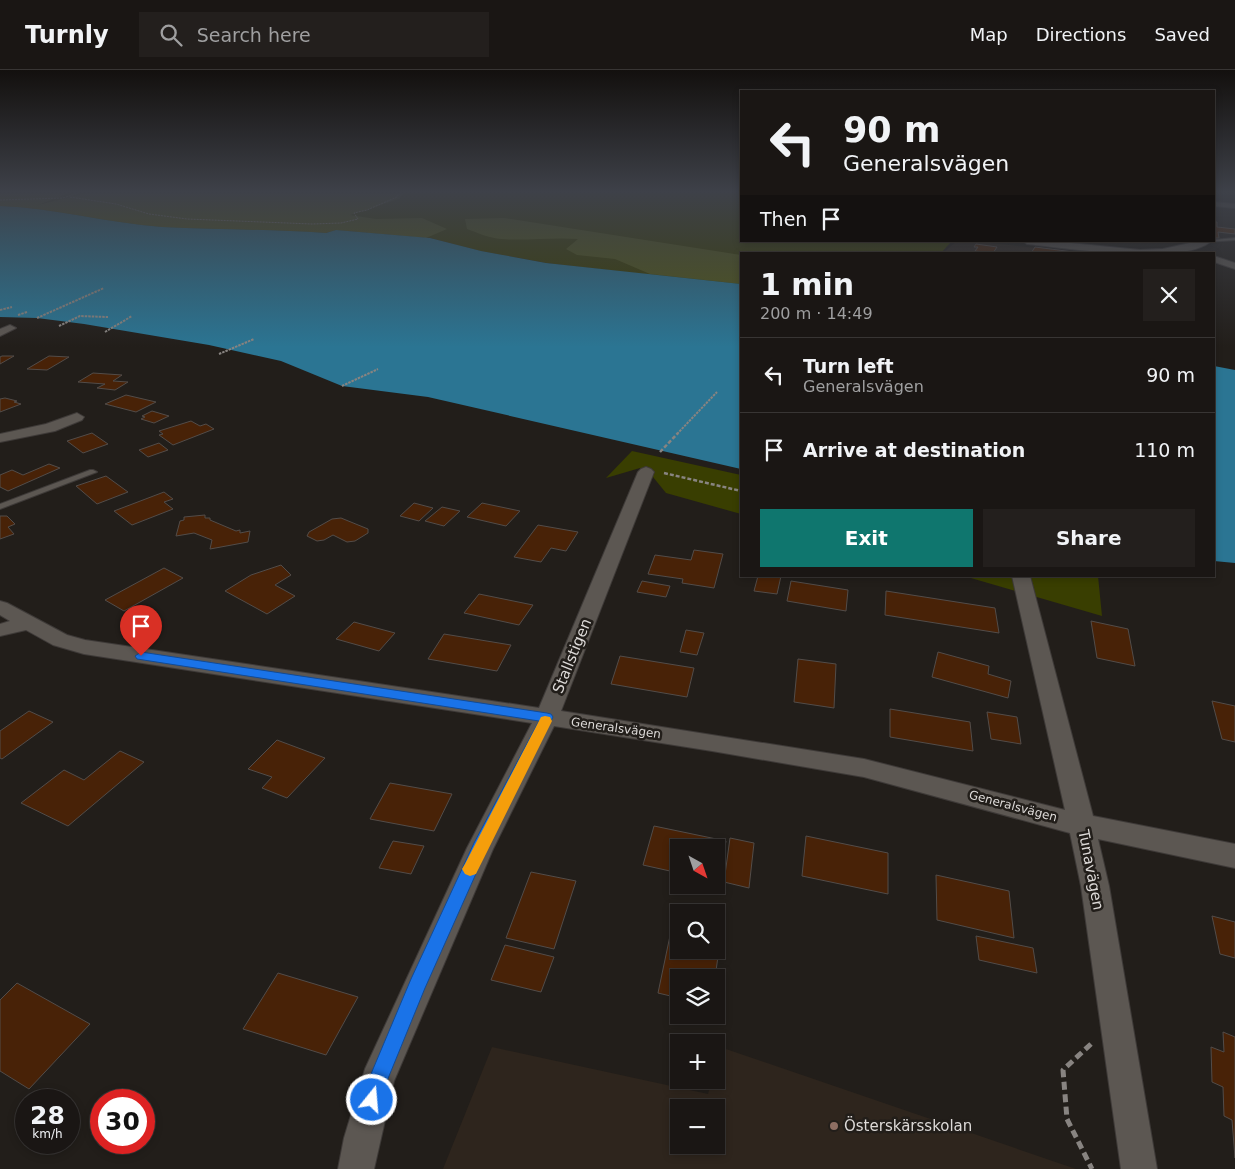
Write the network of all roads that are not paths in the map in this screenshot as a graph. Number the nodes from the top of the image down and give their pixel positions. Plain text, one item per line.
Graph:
1 (1058, 244) edge
2 (1196, 244) edge
3 (1182, 248) junction
4 (1131, 252) edge
5 (1158, 252) edge
6 (1193, 252) edge
7 (1215, 259) edge
8 (1235, 266) edge
9 (76, 417) dead end
10 (0, 438) edge
11 (653, 462) road end
12 (93, 472) dead end
13 (0, 507) edge
14 (1021, 577) edge
15 (0, 607) edge
16 (29, 623) junction
17 (0, 630) edge
18 (547, 717) junction
19 (1082, 825) junction
20 (1235, 856) edge
21 (356, 1169) edge
22 (1139, 1169) edge

1 - 4 street
2 - 3 street
3 - 5 street
3 - 6 street
7 - 8 street
9 - 10 street
11 - 18 street, Stallstigen
12 - 13 lane
14 - 19 street, Tunavägen
15 - 16 street, Generalsvägen
16 - 17 street
16 - 18 street, Generalsvägen
18 - 19 street, Generalsvägen
18 - 21 street, Stallstigen
19 - 20 street, Generalsvägen
19 - 22 street, Tunavägen

